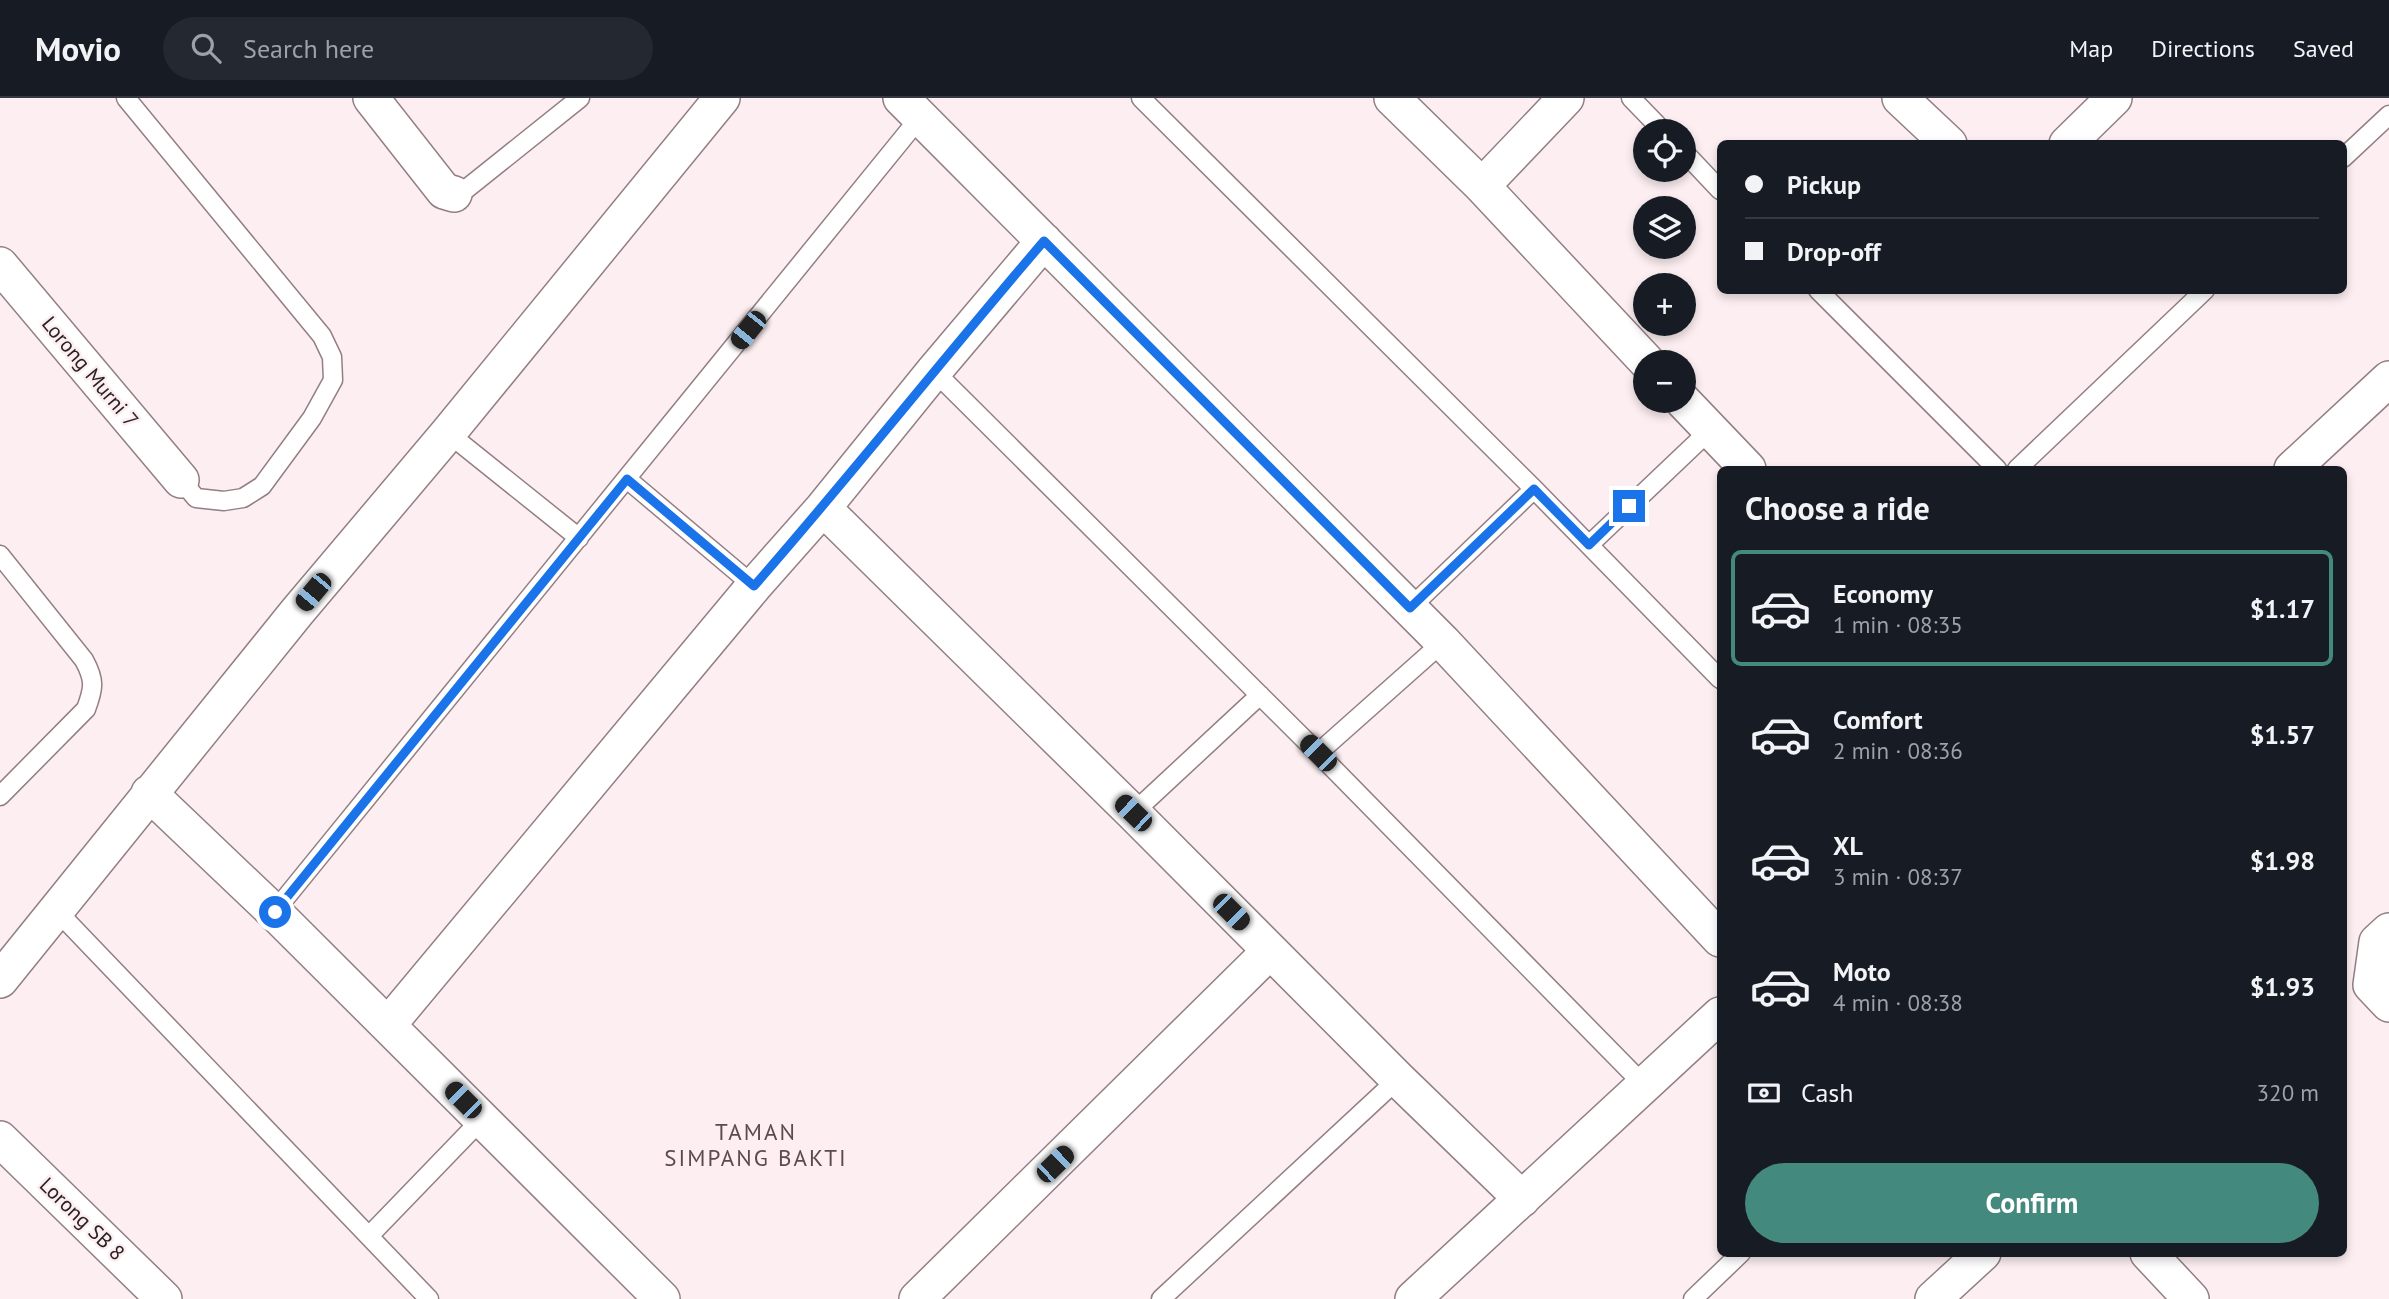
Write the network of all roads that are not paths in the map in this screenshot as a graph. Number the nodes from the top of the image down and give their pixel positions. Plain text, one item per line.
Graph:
1 (126, 98) edge
2 (371, 98) edge
3 (580, 98) edge
4 (722, 98) edge
5 (1141, 98) edge
6 (1392, 98) edge
7 (1566, 98) edge
8 (1631, 98) edge
9 (1900, 98) edge
10 (2114, 98) edge
11 (911, 107) edge
12 (2389, 115) edge
13 (1651, 119) edge
14 (1945, 140) edge
15 (2071, 140) edge
16 (2347, 154) edge
17 (1696, 165) edge
18 (1482, 186) junction
19 (1717, 187) edge
20 (454, 194) joint
21 (1044, 241) junction
22 (0, 265) edge
23 (1822, 294) edge
24 (2201, 294) edge
25 (1636, 350) edge
26 (934, 370) junction
27 (2389, 379) edge
28 (1694, 413) edge
29 (1710, 430) junction
30 (448, 433) junction
31 (1745, 466) edge
32 (1994, 466) edge
33 (2020, 466) edge
34 (2295, 466) edge
35 (627, 479) junction
36 (181, 480) joint
37 (1534, 489) junction
38 (824, 508) junction
39 (579, 538) junction
40 (1589, 545) junction
41 (0, 555) edge
42 (754, 586) junction
43 (1410, 608) junction
44 (1443, 642) junction
45 (1717, 676) edge
46 (1260, 695) junction
47 (1318, 753) junction
48 (149, 793) junction
49 (0, 796) edge
50 (1133, 813) junction
51 (57, 911) junction
52 (275, 912) junction
53 (2389, 931) edge
54 (1717, 936) edge
55 (1270, 951) junction
56 (0, 980) edge
57 (2389, 1004) edge
58 (1717, 1018) edge
59 (388, 1025) junction
60 (1398, 1079) junction
61 (1643, 1084) junction
62 (482, 1119) junction
63 (0, 1139) edge
64 (1521, 1199) junction
65 (369, 1236) junction
66 (1737, 1257) edge
67 (1979, 1257) edge
68 (2152, 1257) edge
69 (164, 1299) edge
70 (429, 1299) edge
71 (662, 1299) edge
72 (917, 1299) edge
73 (1161, 1299) edge
74 (1413, 1299) edge
75 (1693, 1299) edge
76 (1933, 1299) edge
77 (2191, 1299) edge

1 - 36 lane
2 - 20 street
3 - 20 lane
4 - 30 street
5 - 37 lane
6 - 18 street
7 - 18 street
8 - 13 lane
9 - 14 street
10 - 15 street
11 - 21 street
11 - 35 lane
12 - 16 lane
17 - 19 lane
18 - 25 street
21 - 26 street
21 - 43 street
22 - 36 street, Lorong Murni 7
23 - 32 lane
24 - 33 lane
26 - 38 street
26 - 46 lane
27 - 34 street
28 - 29 street
29 - 31 street
29 - 40 lane
30 - 39 lane
30 - 48 street
35 - 39 lane
35 - 42 lane
37 - 40 lane
37 - 43 lane
38 - 42 street
38 - 50 street
39 - 52 lane
40 - 45 lane
41 - 49 lane
42 - 59 street
43 - 44 street
44 - 47 lane
44 - 54 street
46 - 47 lane
46 - 50 lane
47 - 61 lane
48 - 51 street
48 - 52 street
50 - 55 street
51 - 56 street
51 - 65 lane
52 - 59 street
53 - 57 street
55 - 60 street
55 - 72 street
58 - 61 street
59 - 62 street
60 - 64 street
60 - 73 lane
61 - 64 street
62 - 65 lane
62 - 71 street
63 - 69 street, Lorong SB 8
64 - 74 street
65 - 70 lane
66 - 75 lane
67 - 76 street
68 - 77 street

